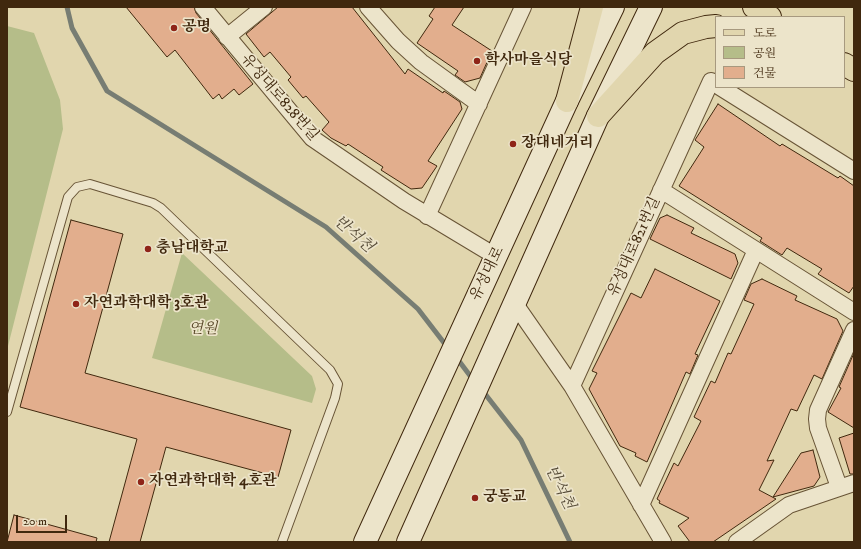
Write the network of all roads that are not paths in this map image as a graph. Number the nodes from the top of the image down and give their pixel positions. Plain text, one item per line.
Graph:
1 (202, 7) edge
2 (264, 7) edge
3 (368, 7) edge
4 (523, 7) edge
5 (592, 7) edge
6 (613, 7) edge
7 (651, 7) edge
8 (754, 7) edge
9 (768, 16) edge
10 (715, 26) edge
11 (227, 37) junction
12 (845, 65) edge
13 (854, 70) edge
14 (715, 86) edge
15 (722, 88) edge
16 (567, 101) junction
17 (479, 104) junction
18 (598, 116) junction
19 (854, 171) edge
20 (661, 190) junction
21 (427, 216) junction
22 (756, 250) junction
23 (493, 264) junction
24 (516, 304) junction
25 (854, 312) edge
26 (854, 330) edge
27 (572, 386) junction
28 (7, 412) edge
29 (847, 485) edge
30 (641, 505) junction
31 (282, 542) edge
32 (365, 542) edge
33 (408, 542) edge
34 (663, 542) edge
35 (737, 542) edge

1 - 11 street, 유성대로828번길
2 - 11 street
3 - 17 street
4 - 17 street
5 - 16 main road
6 - 16 main road, 유성대로
7 - 18 main road
8 - 9 main road
10 - 18 main road
11 - 21 street, 유성대로828번길
12 - 13 main road
14 - 20 street
15 - 19 street
16 - 23 main road, 유성대로
17 - 21 street
18 - 24 main road
20 - 22 street, 유성대로821번길
20 - 27 street, 유성대로821번길
21 - 23 street, 유성대로828번길
22 - 25 street, 유성대로821번길
22 - 30 street
23 - 32 main road, 유성대로
24 - 27 street
24 - 33 main road
26 - 29 street
27 - 30 street
28 - 31 lane
29 - 35 street
30 - 34 street

